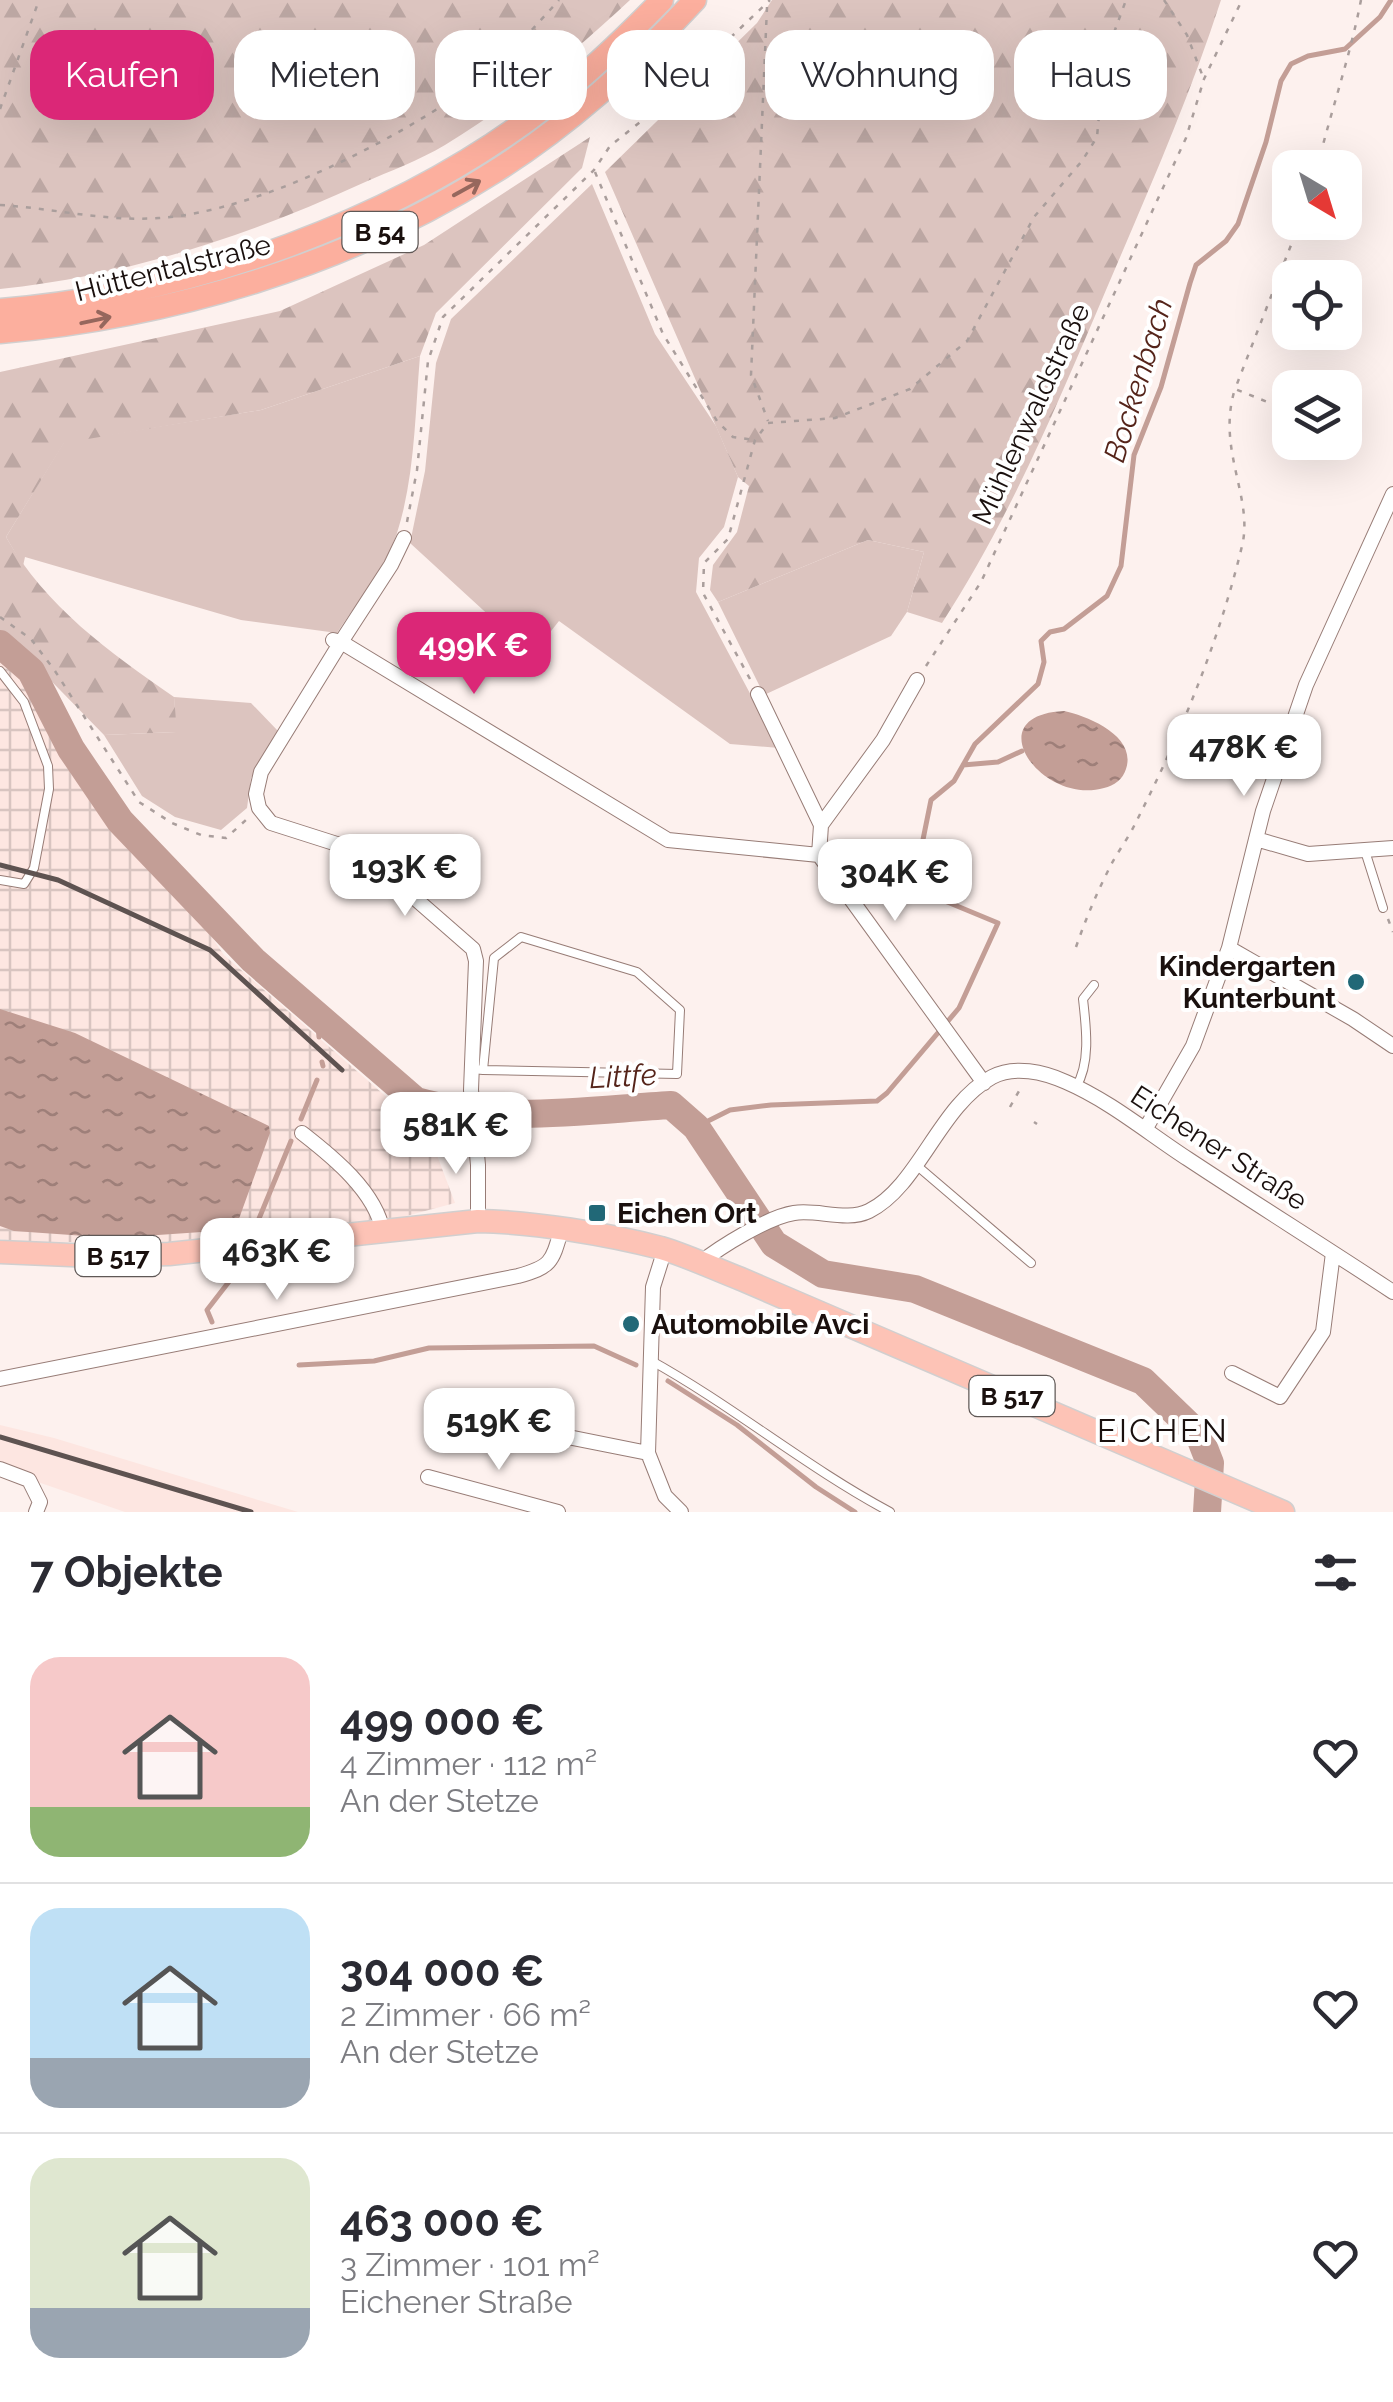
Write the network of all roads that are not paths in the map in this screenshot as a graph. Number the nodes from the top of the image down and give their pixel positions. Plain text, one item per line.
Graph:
1 (662, 0) edge
2 (695, 0) edge
3 (0, 310) edge
4 (0, 332) edge
5 (1393, 494) edge
6 (404, 538) road end
7 (336, 641) junction
8 (0, 671) edge
9 (917, 680) road end
10 (758, 694) road end
11 (821, 825) junction
12 (1256, 839) junction
13 (1393, 848) edge
14 (1364, 850) junction
15 (819, 856) junction
16 (0, 880) edge
17 (1383, 908) road end
18 (1229, 948) junction
19 (1094, 985) dead end
20 (1393, 1046) edge
21 (477, 1070) junction
22 (984, 1083) junction
23 (1076, 1087) junction
24 (1146, 1128) junction
25 (302, 1133) dead end
26 (915, 1164) junction
27 (478, 1221) junction
28 (561, 1231) junction
29 (383, 1232) junction
30 (665, 1249) junction
31 (0, 1252) edge
32 (1333, 1252) junction
33 (700, 1263) junction
34 (1031, 1263) dead end
35 (1393, 1292) edge
36 (650, 1360) junction
37 (1232, 1374) dead end
38 (0, 1379) edge
39 (483, 1420) dead end
40 (648, 1452) junction
41 (0, 1469) edge
42 (428, 1477) dead end
43 (36, 1512) edge
44 (558, 1512) edge
45 (681, 1512) edge
46 (890, 1512) edge
47 (1283, 1512) edge

1 - 3 highway, Hüttentalstraße / B 54
4 -> 2 highway, Hüttentalstraße / B 54
5 - 12 street
6 - 7 street
7 - 15 street
7 - 21 street
8 - 16 lane
9 - 11 street
10 - 11 street
11 - 15 street
12 - 14 street
12 - 18 street
13 - 14 street
14 - 17 lane
15 - 22 street
18 - 20 street
18 - 24 street
19 - 23 lane
21 - 21 lane
21 - 27 street
22 - 23 street, Eichener Straße
22 - 26 street
23 - 24 street, Eichener Straße
24 - 32 street, Eichener Straße
25 - 29 street
26 - 33 street
26 - 34 lane
27 - 28 main road, B 517
27 - 29 main road, B 517
28 - 30 main road, B 517
28 - 38 street
29 - 31 main road, B 517
30 - 33 main road, B 517
30 - 36 street
32 - 35 street, Eichener Straße
32 - 37 street
33 - 47 main road, B 517
36 - 40 street
36 - 46 lane
39 - 40 street
40 - 45 street
41 - 43 street
42 - 44 street

